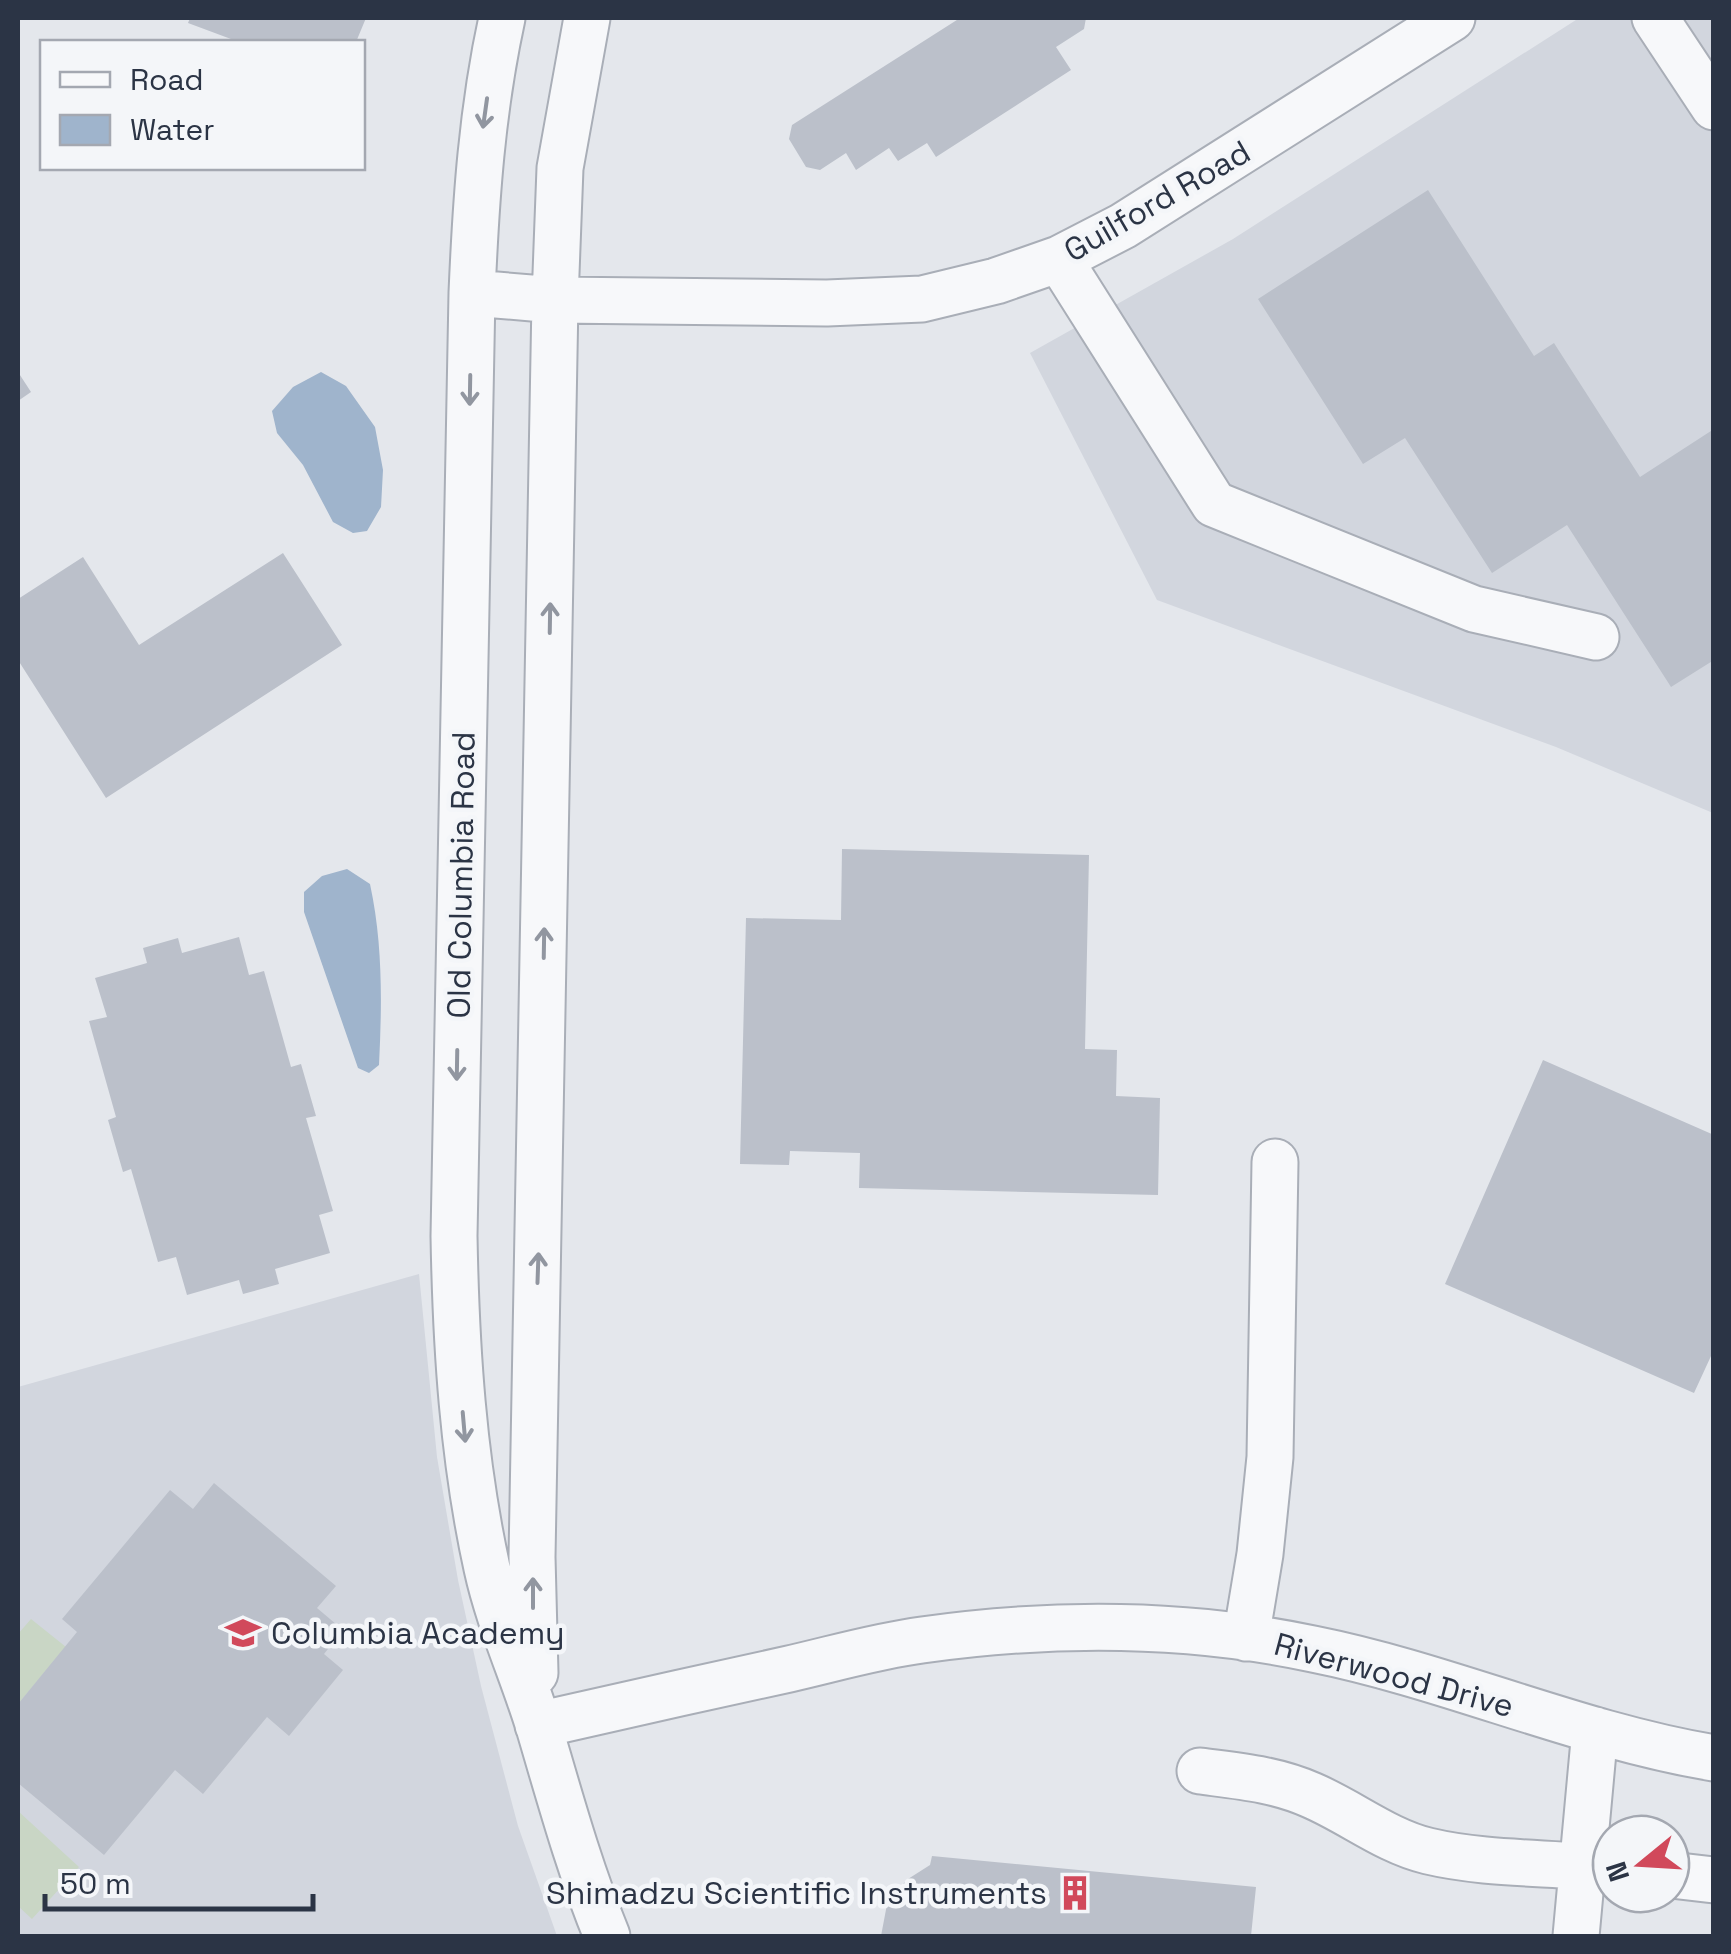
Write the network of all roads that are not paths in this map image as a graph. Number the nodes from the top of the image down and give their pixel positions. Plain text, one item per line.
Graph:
1 (502, 18) edge
2 (587, 18) edge
3 (1452, 18) edge
4 (1655, 18) edge
5 (1714, 107) edge
6 (1059, 259) junction
7 (472, 292) junction
8 (555, 300) junction
9 (1596, 637) dead end
10 (1275, 1162) dead end
11 (1246, 1638) junction
12 (538, 1725) junction
13 (1595, 1730) junction
14 (1714, 1758) edge
15 (1200, 1772) dead end
16 (1596, 1814) edge
17 (1591, 1867) edge
18 (1591, 1884) edge
19 (607, 1936) edge
20 (1576, 1936) edge

1 -> 7 street, Old Columbia Road
2 - 8 street, Old Columbia Road
3 - 6 street, Guilford Road
4 - 5 street
6 - 8 street, Guilford Road
6 - 9 street
7 - 8 street, Guilford Road
7 -> 12 street, Old Columbia Road
12 -> 8 street, Old Columbia Road
10 - 11 street
11 - 12 street, Riverwood Drive
11 - 13 street, Riverwood Drive
12 - 19 street, Old Columbia Road
13 - 14 street, Riverwood Drive
13 - 16 street
15 - 17 street
18 - 20 street

